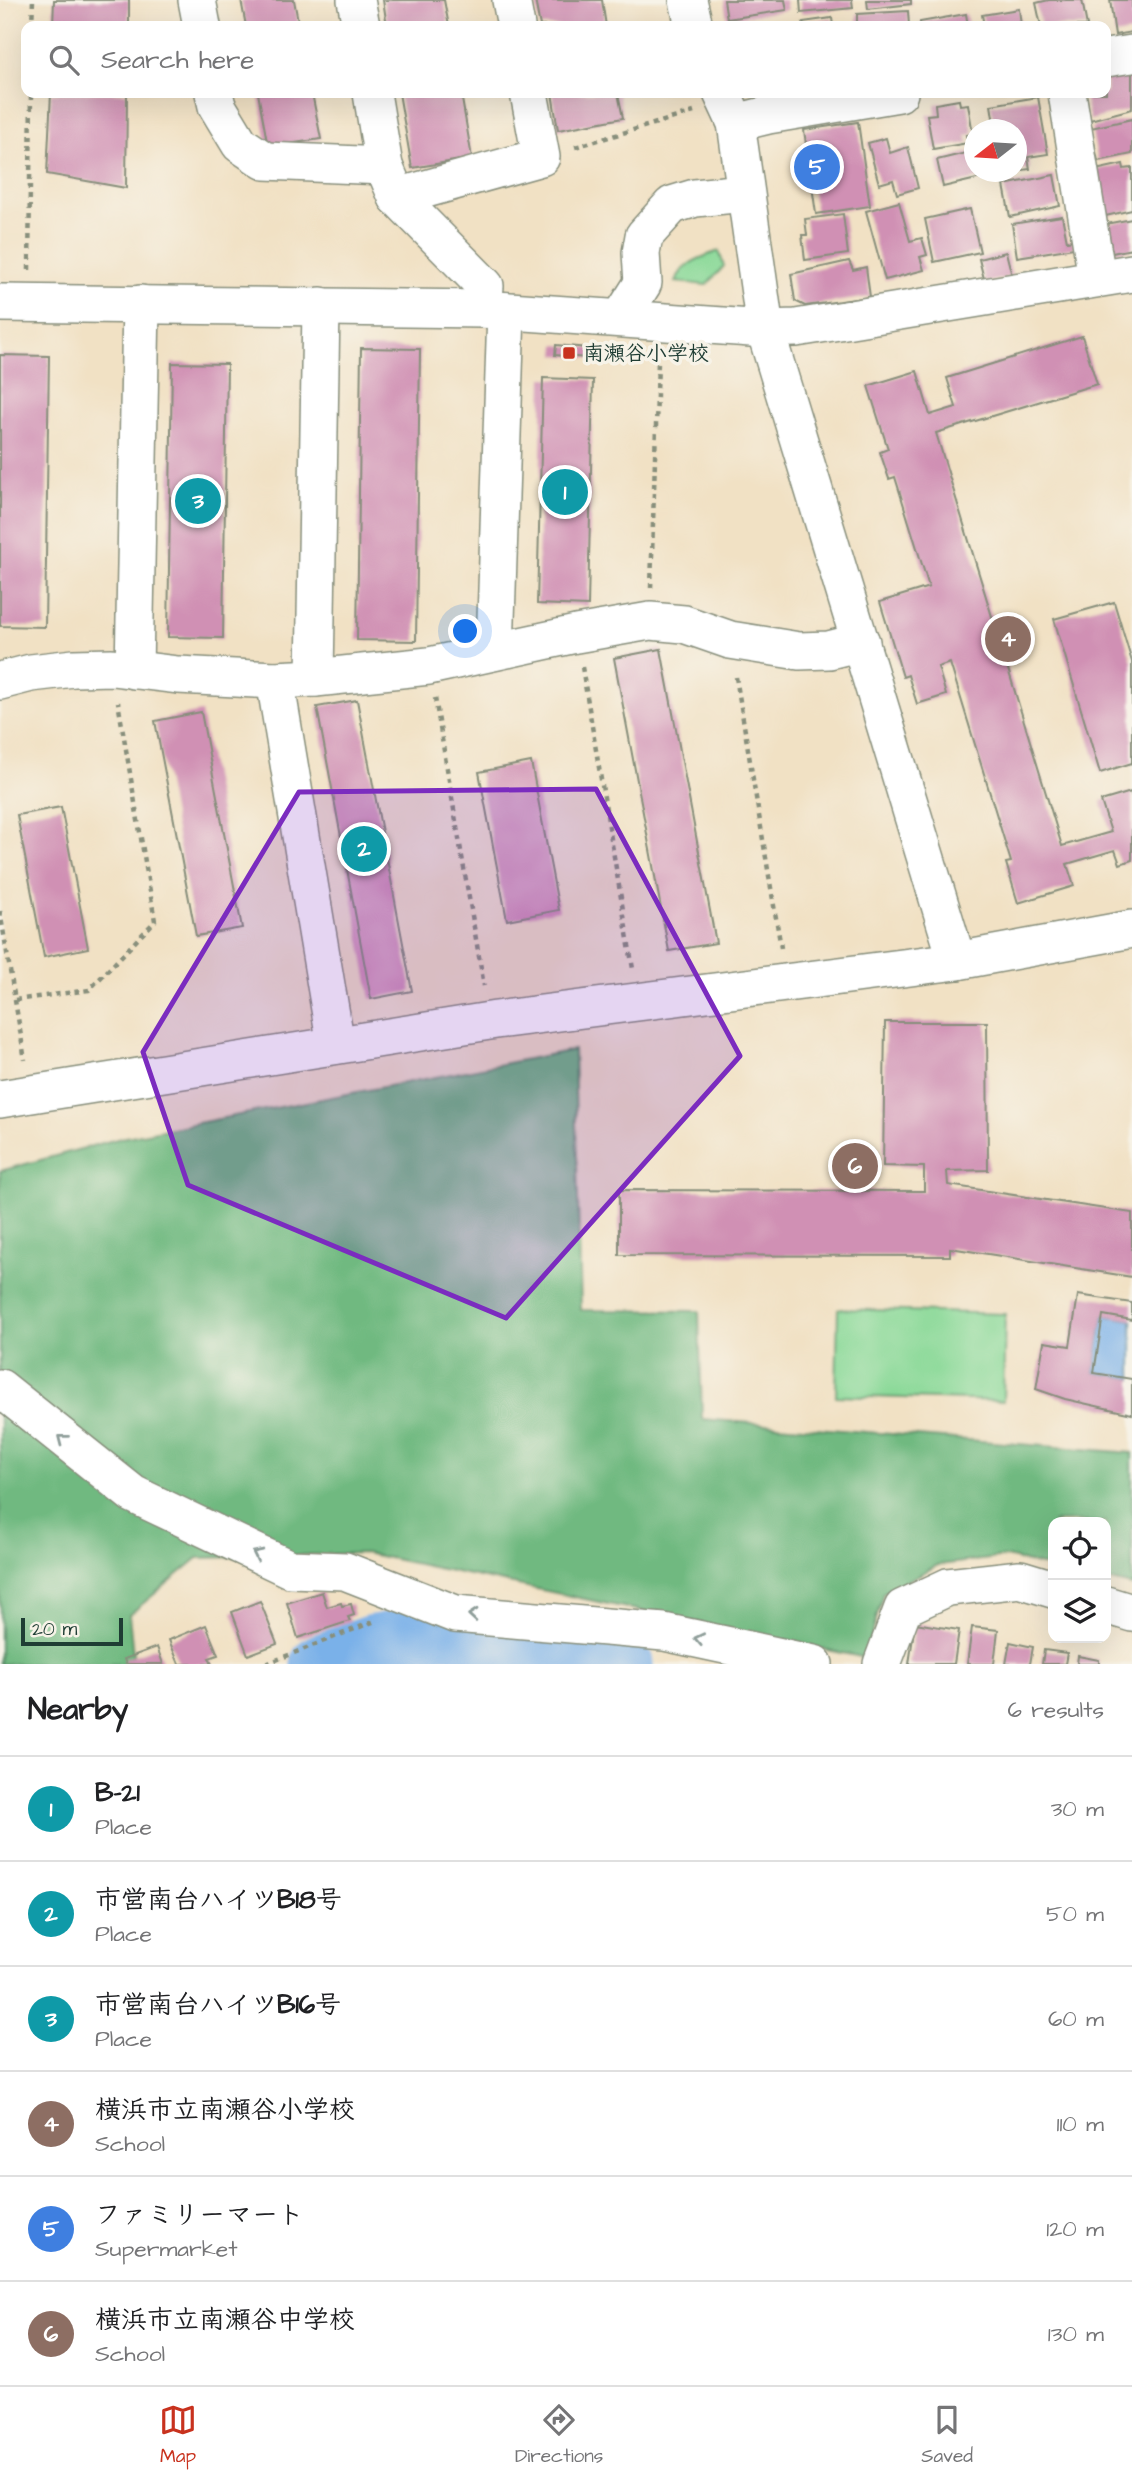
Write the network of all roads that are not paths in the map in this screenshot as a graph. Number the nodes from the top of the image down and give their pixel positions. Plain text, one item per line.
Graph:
1 (197, 0) edge
2 (356, 0) edge
3 (511, 0) edge
4 (688, 0) edge
5 (201, 21) edge
6 (360, 21) edge
7 (515, 21) edge
8 (693, 21) edge
9 (1132, 54) edge
10 (1111, 57) edge
11 (215, 98) edge
12 (373, 98) edge
13 (529, 98) edge
14 (869, 98) edge
15 (1068, 98) edge
16 (718, 109) edge
17 (391, 182) junction
18 (744, 193) junction
19 (1132, 273) edge
20 (1097, 278) junction
21 (0, 303) edge
22 (141, 304) junction
23 (321, 306) junction
24 (494, 310) junction
25 (621, 318) junction
26 (765, 329) junction
27 (861, 642) junction
28 (495, 651) junction
29 (123, 668) junction
30 (315, 678) junction
31 (275, 680) junction
32 (0, 681) edge
33 (1132, 929) edge
34 (957, 961) junction
35 (336, 1045) junction
36 (0, 1098) edge
37 (0, 1388) edge
38 (1048, 1587) edge
39 (1111, 1607) edge
40 (1132, 1613) edge
41 (814, 1664) edge
42 (882, 1664) edge

1 - 5 street
2 - 6 street
3 - 7 street
4 - 8 street
9 - 10 street
11 - 17 street
12 - 17 street
13 - 17 street
14 - 16 street
15 - 20 street
16 - 18 street
17 - 24 street
18 - 25 street
18 - 26 street
19 - 20 street
20 - 26 street
21 - 22 street
22 - 23 street
22 - 29 street
23 - 24 street
23 - 30 street
24 - 25 street
24 - 28 street
25 - 26 street
26 - 27 street
27 - 28 street
27 - 34 street
28 - 30 street
29 - 31 street
29 - 32 street
30 - 31 street
31 - 35 street
33 - 34 street
34 - 35 street
35 - 36 street
41 -> 37 street
38 - 42 street
39 - 40 street

